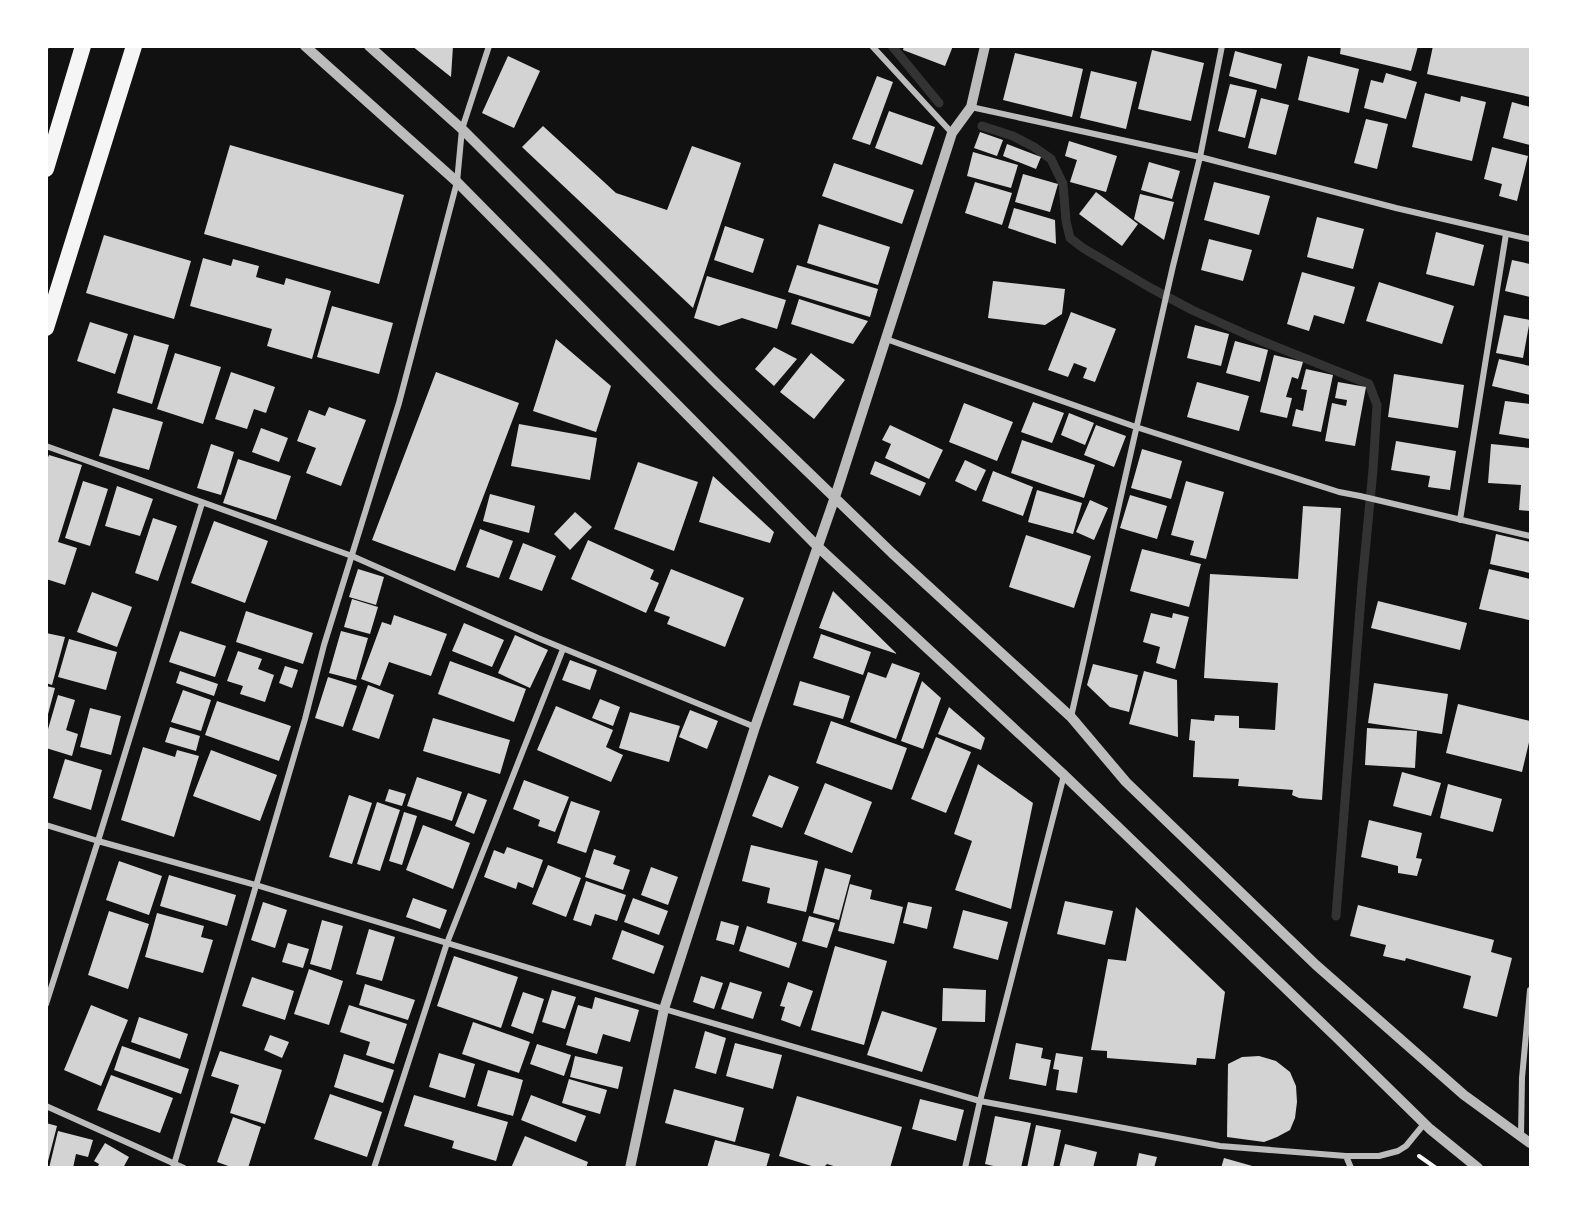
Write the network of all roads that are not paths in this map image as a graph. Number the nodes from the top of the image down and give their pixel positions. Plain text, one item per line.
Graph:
1 (83, 46) edge
2 (134, 46) edge
3 (305, 46) edge
4 (369, 46) edge
5 (489, 46) edge
6 (872, 46) edge
7 (985, 46) edge
8 (1222, 46) edge
9 (971, 106) junction
10 (462, 129) junction
11 (952, 133) junction
12 (1200, 157) junction
13 (46, 169) edge
14 (457, 182) junction
15 (1506, 234) junction
16 (1530, 239) edge
17 (46, 328) edge
18 (886, 339) junction
19 (1136, 427) junction
20 (46, 446) edge
21 (834, 497) junction
22 (202, 502) junction
23 (1460, 520) junction
24 (1530, 536) edge
25 (817, 546) junction
26 (352, 556) junction
27 (563, 649) junction
28 (1071, 717) junction
29 (755, 727) junction
30 (1064, 775) junction
31 (46, 825) edge
32 (98, 841) junction
33 (256, 885) junction
34 (447, 943) junction
35 (1530, 990) edge
36 (46, 1004) edge
37 (664, 1009) junction
38 (980, 1101) junction
39 (46, 1106) edge
40 (1424, 1124) junction
41 (1526, 1140) edge
42 (1346, 1156) junction
43 (174, 1165) edge
44 (184, 1167) edge
45 (374, 1167) edge
46 (630, 1167) edge
47 (965, 1167) edge
48 (1351, 1167) edge
49 (1478, 1167) edge

1 - 13 highway
2 - 17 highway
3 - 14 street
4 - 10 street
5 - 10 street
6 - 11 street
7 - 9 street
8 - 12 street
9 - 11 street
9 - 12 street
10 - 14 street
10 - 21 street
11 - 18 street
12 - 15 street
12 - 19 street
14 - 25 street
14 - 26 street
15 - 16 street
15 - 23 street
18 - 19 street
18 - 21 street
19 - 23 street
19 - 28 street
20 - 22 street
21 - 25 street
21 - 28 street
22 - 26 street
22 - 32 street
23 - 24 street
25 - 29 street
25 - 30 street
26 - 27 street
26 - 33 street
27 - 29 street
27 - 34 street
28 - 41 street
29 - 37 street
30 - 38 street
30 - 40 street
31 - 32 street
32 - 33 street
32 - 36 street
33 - 34 street
33 - 43 street
34 - 37 street
34 - 45 street
35 - 41 street
37 - 38 street
37 - 46 street
38 - 42 street
38 - 47 street
39 - 43 street
40 - 42 street
40 - 49 street
42 - 48 street
43 - 44 street

